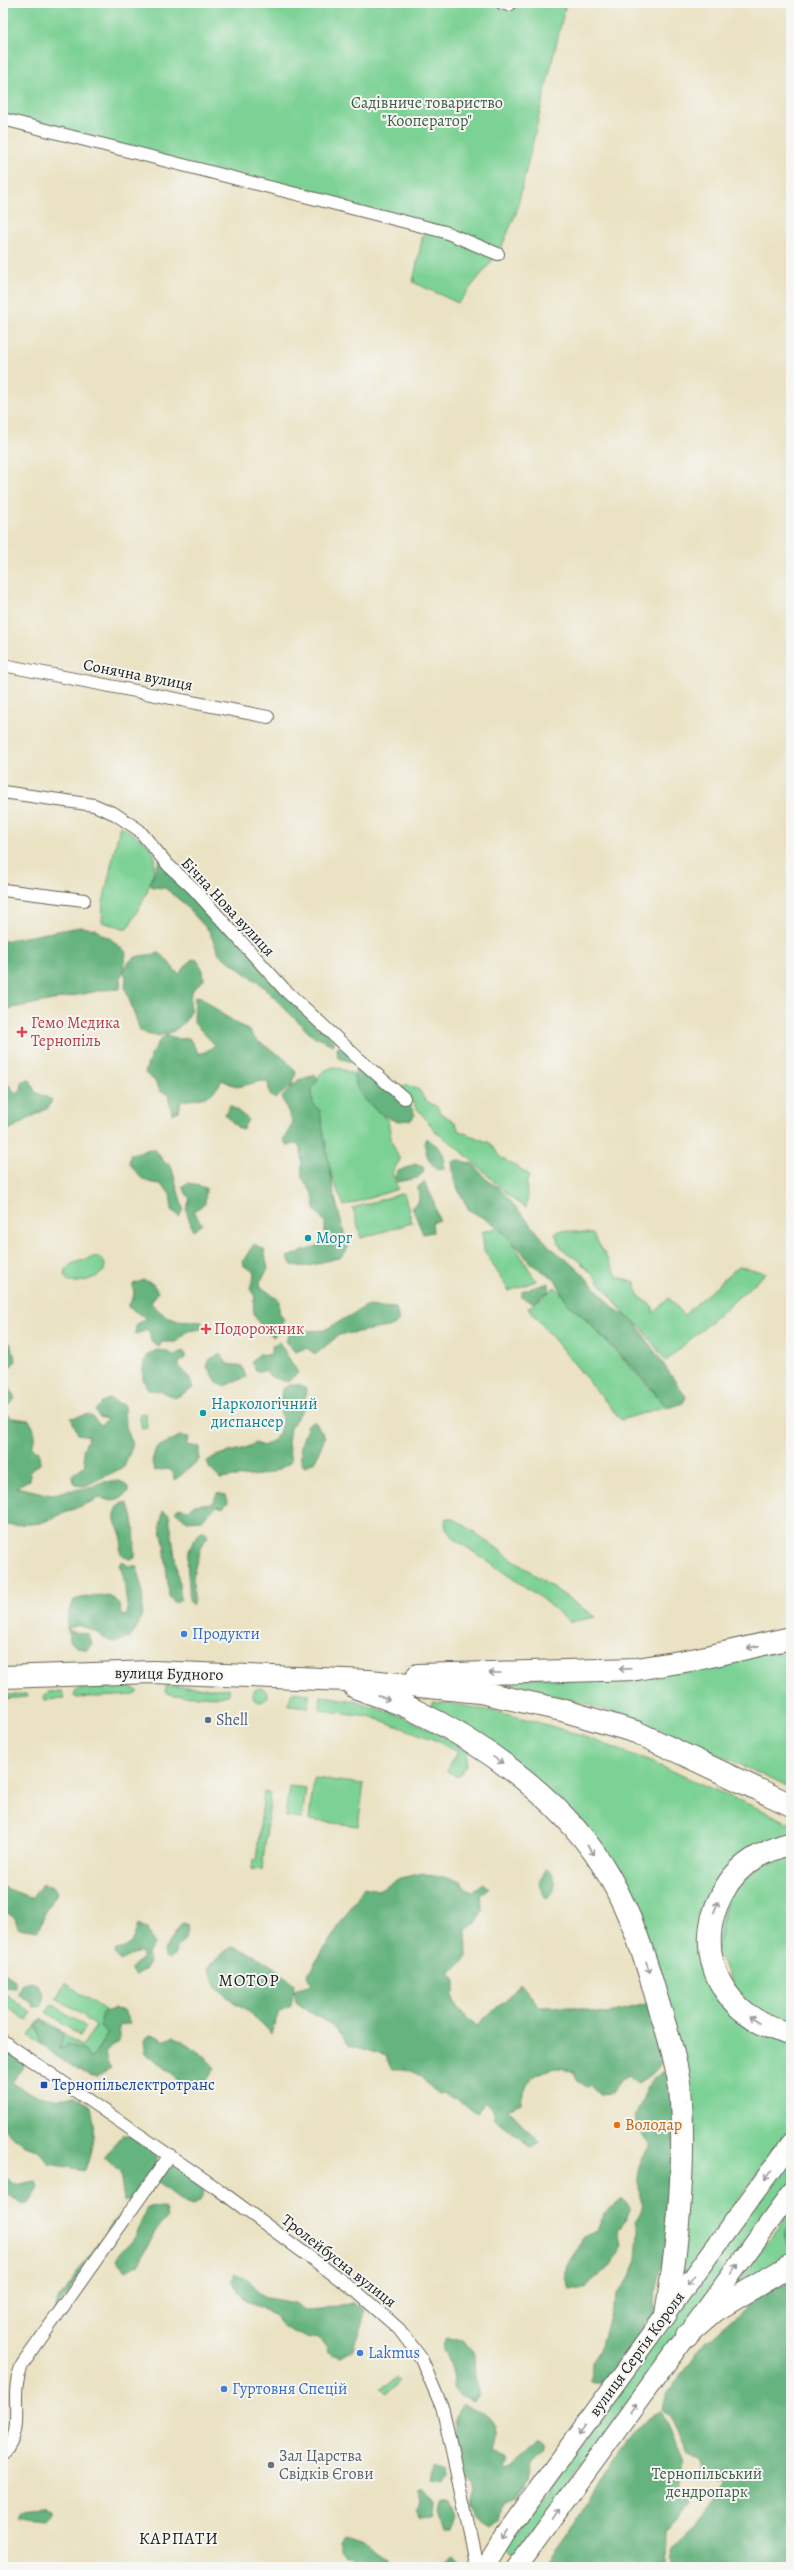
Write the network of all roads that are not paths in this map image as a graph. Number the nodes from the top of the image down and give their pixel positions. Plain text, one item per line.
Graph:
1 (3, 119) edge
2 (498, 254) dead end
3 (3, 665) edge
4 (268, 717) dead end
5 (3, 792) edge
6 (3, 890) edge
7 (84, 900) dead end
8 (404, 1098) dead end
9 (791, 1638) edge
10 (3, 1676) edge
11 (335, 1679) junction
12 (370, 1680) junction
13 (791, 1805) edge
14 (791, 1844) edge
15 (791, 2034) edge
16 (3, 2041) edge
17 (791, 2143) edge
18 (170, 2155) junction
19 (791, 2193) edge
20 (791, 2265) edge
21 (666, 2314) junction
22 (686, 2336) junction
23 (3, 2454) edge
24 (477, 2567) edge
25 (485, 2567) edge
26 (517, 2567) edge

1 - 2 street
3 - 4 street, Сонячна вулиця
5 - 8 street, Бічна Нова вулиця
6 - 7 street
9 -> 12 highway
10 - 11 highway, вулиця Будного
11 - 12 highway, вулиця Будного
11 -> 21 highway
12 - 13 highway
15 -> 14 highway
16 - 18 street, Тролейбусна вулиця
17 -> 21 main road, вулиця Сергія Короля
18 - 23 street
18 - 24 street, Тролейбусна вулиця
22 -> 19 main road, вулиця Сергія Короля
20 - 22 highway
21 -> 25 main road, вулиця Сергія Короля
26 -> 22 main road, вулиця Сергія Короля

